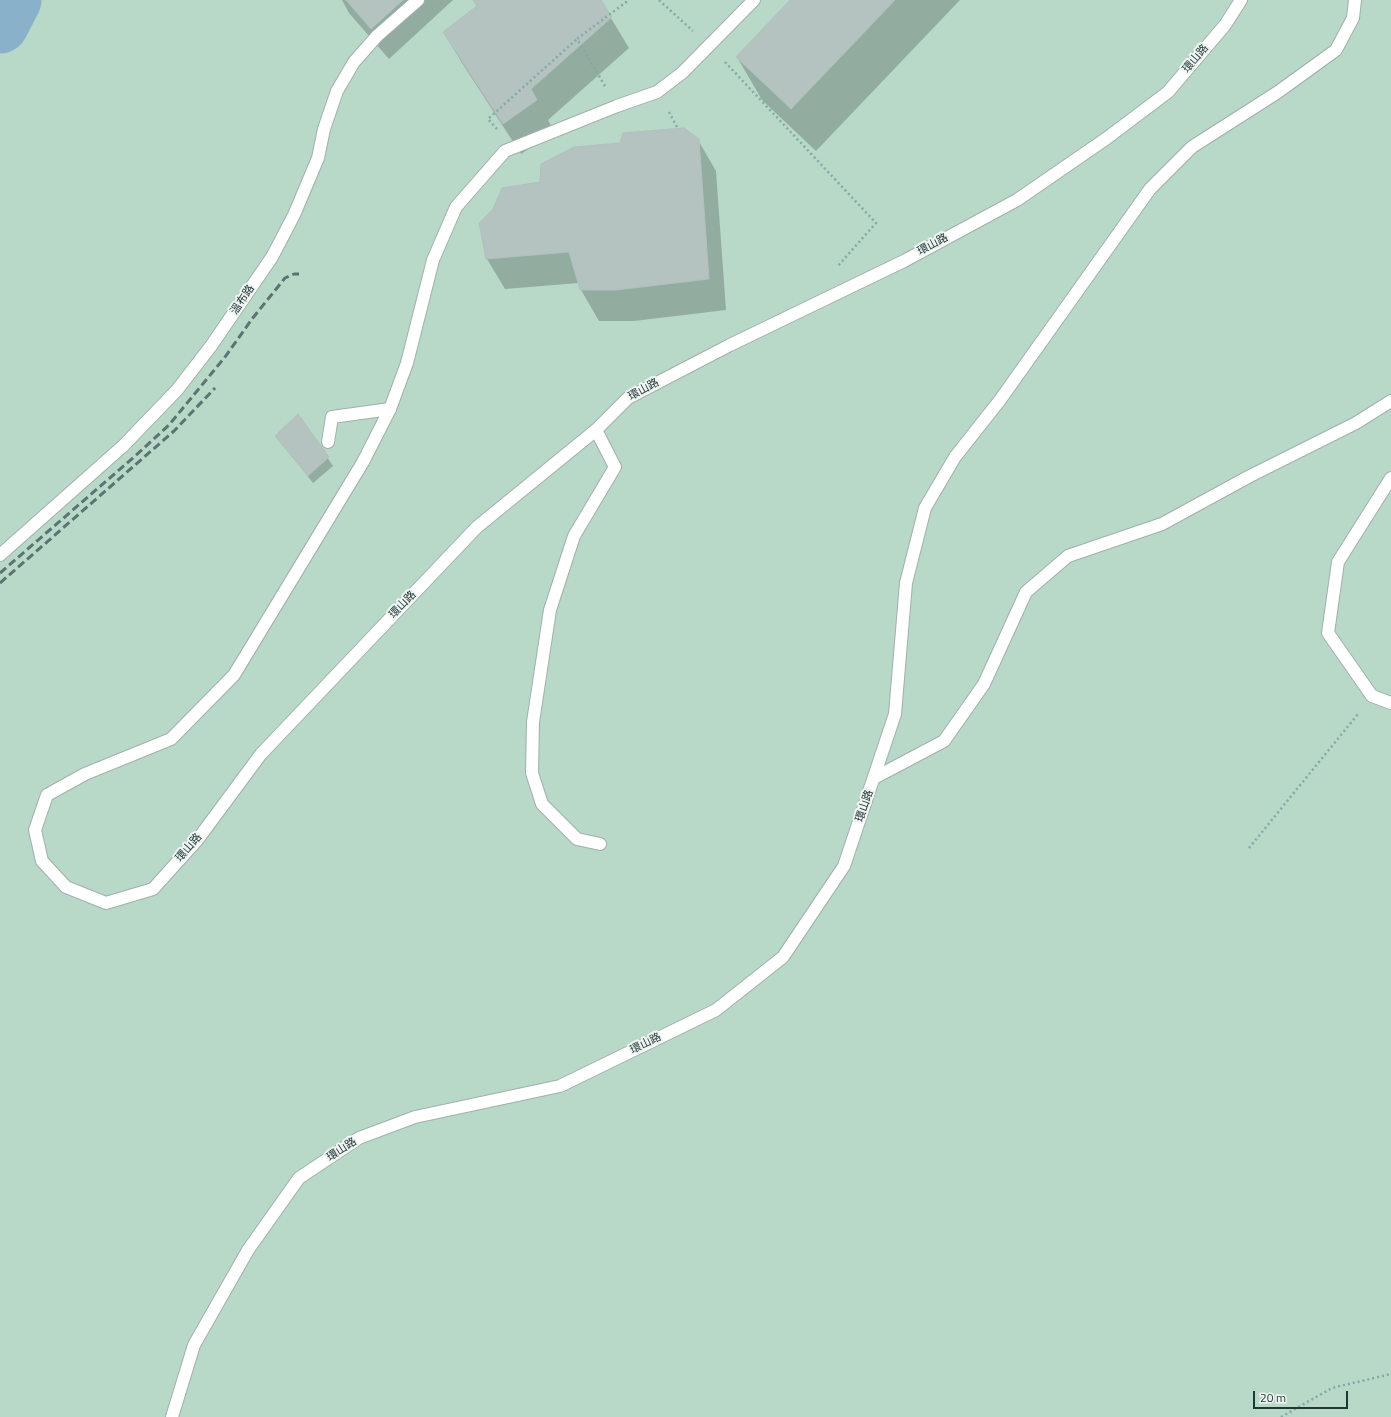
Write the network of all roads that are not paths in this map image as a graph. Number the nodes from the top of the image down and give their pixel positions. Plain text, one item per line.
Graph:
1 (418, 0) edge
2 (754, 0) edge
3 (1241, 0) edge
4 (1355, 0) edge
5 (1391, 401) edge
6 (390, 409) junction
7 (596, 430) junction
8 (328, 442) dead end
9 (1391, 478) edge
10 (0, 555) edge
11 (1391, 703) edge
12 (874, 778) junction
13 (600, 844) dead end
14 (172, 1417) edge

1 - 10 street, 溫布路
2 - 6 street, 環山路
3 - 7 street, 環山路
4 - 12 street, 環山路
5 - 12 street
6 - 7 street, 環山路
6 - 8 street
7 - 13 street
9 - 11 street
12 - 14 street, 環山路

